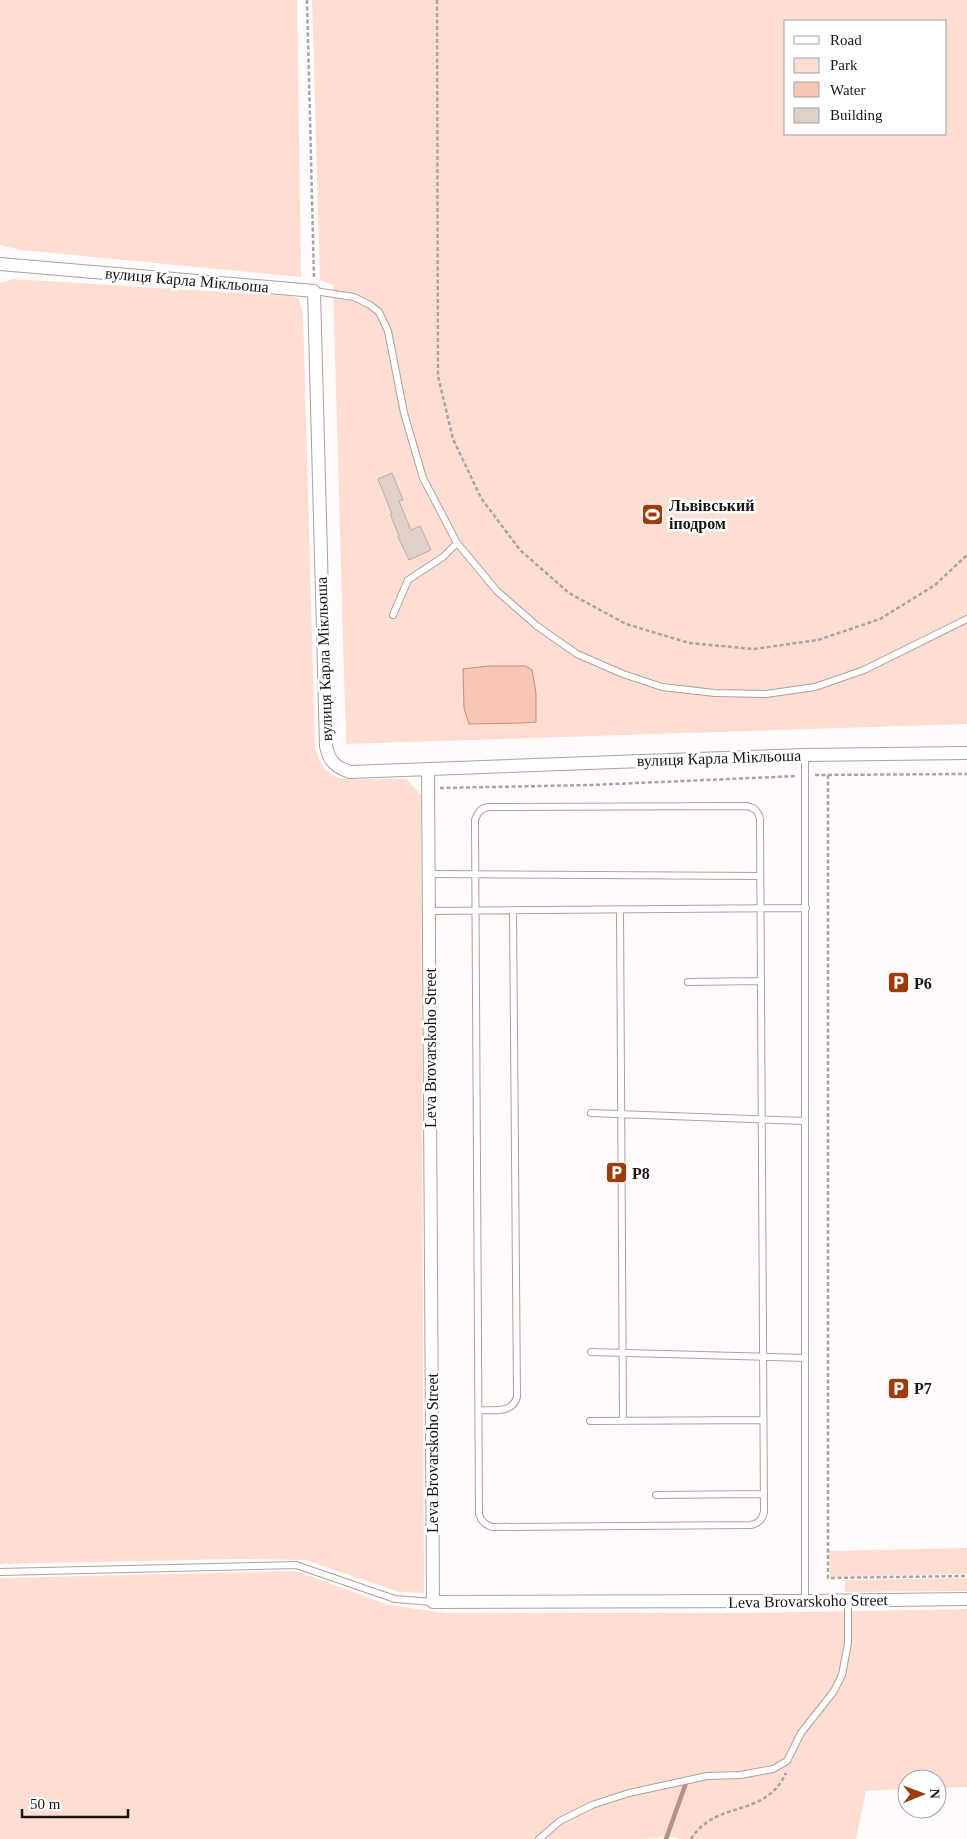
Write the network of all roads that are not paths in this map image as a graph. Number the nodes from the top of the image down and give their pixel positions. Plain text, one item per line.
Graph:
1 (0, 264) edge
2 (314, 291) junction
3 (457, 543) junction
4 (393, 615) dead end
5 (967, 620) edge
6 (967, 753) edge
7 (806, 755) junction
8 (428, 769) junction
9 (429, 874) junction
10 (476, 874) junction
11 (760, 876) junction
12 (760, 908) junction
13 (806, 908) junction
14 (620, 910) junction
15 (429, 911) junction
16 (476, 911) junction
17 (513, 911) junction
18 (761, 981) junction
19 (688, 982) dead end
20 (591, 1113) dead end
21 (621, 1114) junction
22 (761, 1120) junction
23 (805, 1121) junction
24 (591, 1352) dead end
25 (622, 1353) junction
26 (763, 1357) junction
27 (805, 1358) junction
28 (479, 1410) junction
29 (763, 1420) junction
30 (590, 1421) dead end
31 (623, 1421) junction
32 (764, 1494) junction
33 (656, 1495) dead end
34 (0, 1572) edge
35 (967, 1599) edge
36 (848, 1600) junction
37 (805, 1601) junction
38 (432, 1602) junction
39 (540, 1839) edge

1 - 2 street, вулиця Карла Мікльоша
2 - 3 lane
2 - 8 street, вулиця Карла Мікльоша
3 - 4 lane
3 - 5 lane
6 - 7 street, вулиця Карла Мікльоша
7 - 8 street, вулиця Карла Мікльоша
7 - 13 lane
8 - 9 street, Leva Brovarskoho Street
9 - 10 lane
9 - 15 street, Leva Brovarskoho Street
10 - 11 lane
10 - 11 lane
10 - 16 lane
11 - 12 lane
12 - 13 lane
12 - 14 lane
12 - 18 lane
13 - 23 lane
14 - 17 lane
14 - 21 lane
15 - 16 lane
15 - 38 street, Leva Brovarskoho Street
16 - 17 lane
16 - 28 lane
17 - 28 lane
18 - 19 lane
18 - 22 lane
20 - 21 lane
21 - 22 lane
21 - 25 lane
22 - 23 lane
22 - 26 lane
23 - 27 lane
24 - 25 lane
25 - 26 lane
25 - 31 lane
26 - 27 lane
26 - 29 lane
27 - 37 lane
28 - 32 lane
29 - 31 lane
29 - 32 lane
30 - 31 lane
32 - 33 lane
34 - 38 lane
35 - 36 street, Leva Brovarskoho Street
36 - 37 street, Leva Brovarskoho Street
36 - 39 lane
37 - 38 street, Leva Brovarskoho Street

